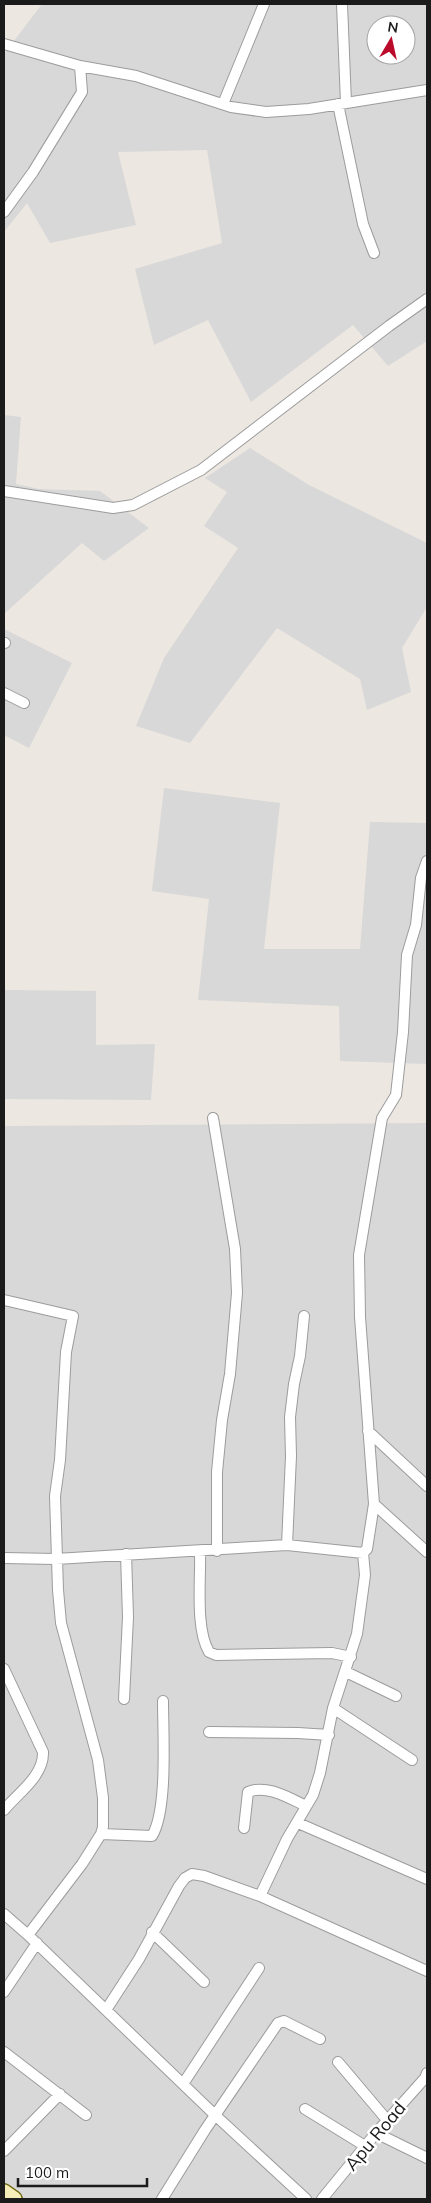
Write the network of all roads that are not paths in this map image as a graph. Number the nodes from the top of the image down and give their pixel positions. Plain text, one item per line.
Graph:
1 (264, 4) edge
2 (342, 4) edge
3 (4, 44) edge
4 (80, 66) junction
5 (427, 90) edge
6 (224, 104) junction
7 (342, 104) junction
8 (4, 212) edge
9 (374, 253) dead end
10 (427, 299) edge
11 (4, 491) edge
12 (4, 693) edge
13 (24, 703) dead end
14 (427, 860) edge
15 (213, 1118) dead end
16 (4, 1300) edge
17 (304, 1316) dead end
18 (368, 1432) junction
19 (427, 1486) edge
20 (374, 1504) junction
21 (287, 1545) junction
22 (216, 1551) junction
23 (200, 1552) junction
24 (427, 1552) edge
25 (363, 1553) junction
26 (126, 1554) junction
27 (4, 1558) edge
28 (56, 1558) junction
29 (351, 1657) junction
30 (4, 1669) edge
31 (346, 1672) junction
32 (396, 1696) dead end
33 (124, 1699) dead end
34 (163, 1701) dead end
35 (333, 1708) junction
36 (209, 1732) dead end
37 (329, 1735) junction
38 (412, 1760) dead end
39 (306, 1806) junction
40 (4, 1810) edge
41 (298, 1823) junction
42 (244, 1828) dead end
43 (101, 1834) junction
44 (427, 1878) edge
45 (260, 1896) junction
46 (4, 1914) edge
47 (152, 1932) junction
48 (28, 1935) junction
49 (37, 1943) junction
50 (259, 1968) dead end
51 (427, 1972) edge
52 (204, 1982) dead end
53 (4, 1992) edge
54 (106, 2010) junction
55 (320, 2039) dead end
56 (4, 2052) edge
57 (338, 2062) dead end
58 (427, 2073) edge
59 (183, 2084) junction
60 (60, 2094) junction
61 (305, 2109) dead end
62 (86, 2116) dead end
63 (215, 2116) junction
64 (387, 2120) junction
65 (376, 2133) junction
66 (365, 2146) junction
67 (4, 2151) edge
68 (427, 2158) edge
69 (4, 2192) edge
70 (14, 2199) edge
71 (162, 2199) edge
72 (306, 2199) edge
73 (322, 2199) edge

1 - 6 street
2 - 7 street
3 - 4 street
4 - 6 street
4 - 8 street
5 - 7 street
6 - 7 street
7 - 9 street
10 - 11 street
12 - 13 street
14 - 18 street
15 - 22 street
16 - 28 street
17 - 21 street
18 - 19 street
18 - 20 street
20 - 24 street
20 - 25 street
21 - 22 street
21 - 25 street
22 - 23 street
23 - 26 street
23 - 29 street
25 - 29 street
26 - 28 street
26 - 33 street
27 - 28 street
28 - 43 street
29 - 31 street
30 - 40 street
31 - 32 street
31 - 35 street
34 - 43 street
35 - 37 street
35 - 38 street
36 - 37 street
37 - 39 street
39 - 41 street
39 - 42 street
41 - 44 street
41 - 45 street
43 - 48 street
45 - 47 street
45 - 51 street
46 - 48 street
47 - 52 street
47 - 54 street
48 - 49 street
49 - 53 street
49 - 54 street
50 - 59 street
54 - 59 street
55 - 63 street
56 - 60 street
57 - 64 street
58 - 64 street, Apu Road
59 - 63 street
60 - 62 street
60 - 67 street
61 - 66 street
63 - 71 street
63 - 72 street
64 - 65 street, Apu Road
65 - 66 street, Apu Road
65 - 68 street
66 - 73 street, Apu Road
69 - 70 street

